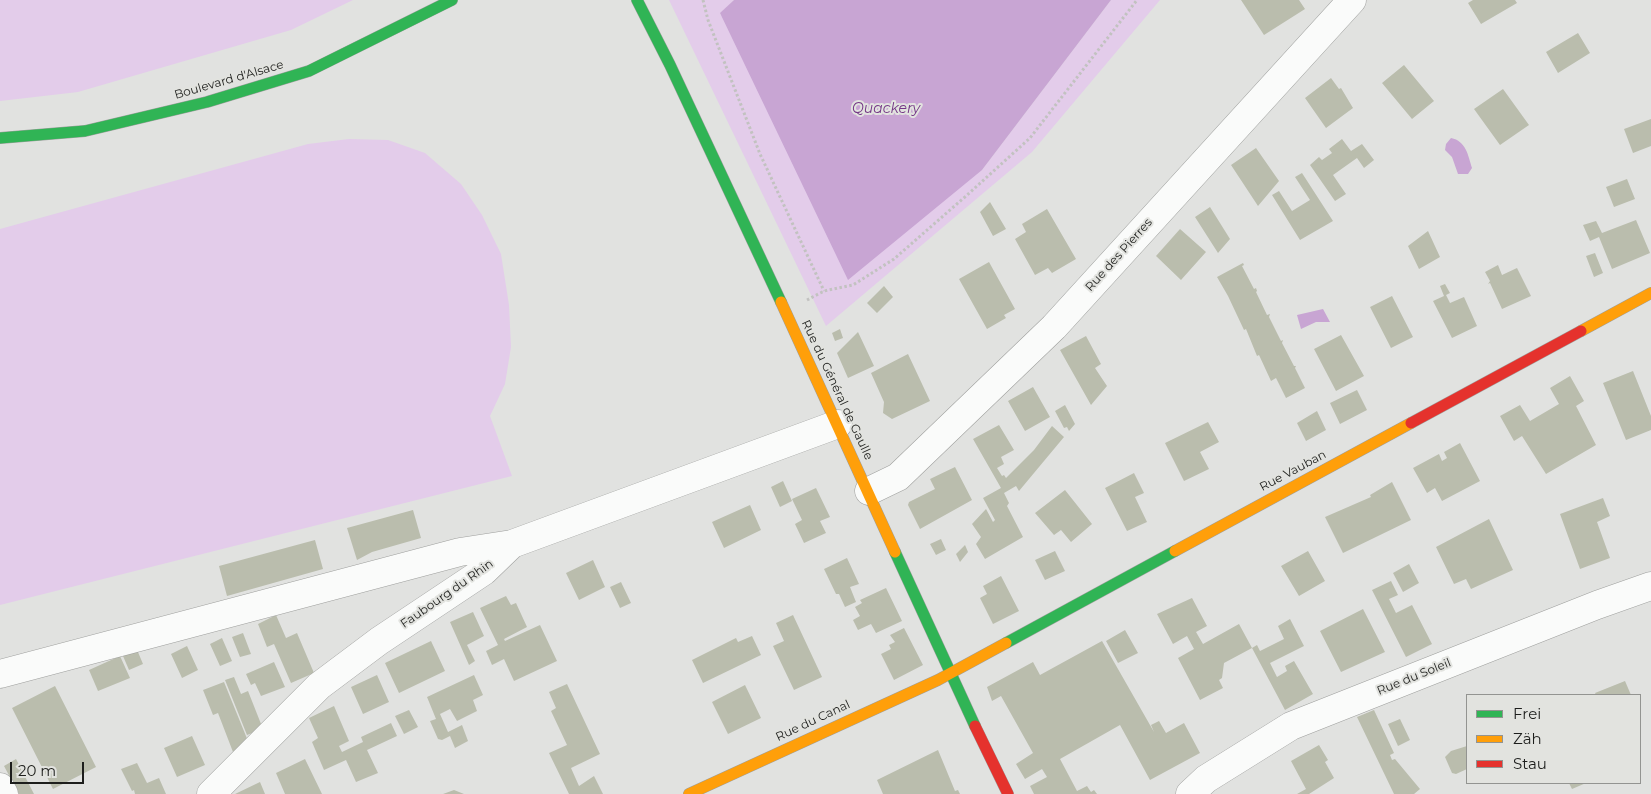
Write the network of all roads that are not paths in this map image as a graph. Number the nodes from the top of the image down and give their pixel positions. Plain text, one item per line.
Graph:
1 (452, 0) edge
2 (637, 0) edge
3 (1352, 0) edge
4 (0, 138) edge
5 (1651, 294) edge
6 (838, 424) junction
7 (868, 491) junction
8 (512, 544) junction
9 (1651, 586) edge
10 (0, 674) edge
11 (949, 674) junction
12 (0, 787) edge
13 (4, 794) edge
14 (211, 794) edge
15 (689, 794) edge
16 (1008, 794) edge
17 (1190, 794) edge

1 - 4 street, Boulevard d'Alsace
2 - 6 street, Rue du Général de Gaulle
3 - 7 street, Rue des Pierres
5 - 11 street, Rue Vauban
6 - 7 street, Rue du Général de Gaulle
6 - 8 street, Faubourg du Rhin
7 - 11 street, Rue du Général de Gaulle
8 - 10 street
8 - 14 street, Faubourg du Rhin
9 - 17 street, Rue du Soleil
11 - 15 street, Rue du Canal
11 - 16 street, Rue du Général de Gaulle
12 - 13 street

